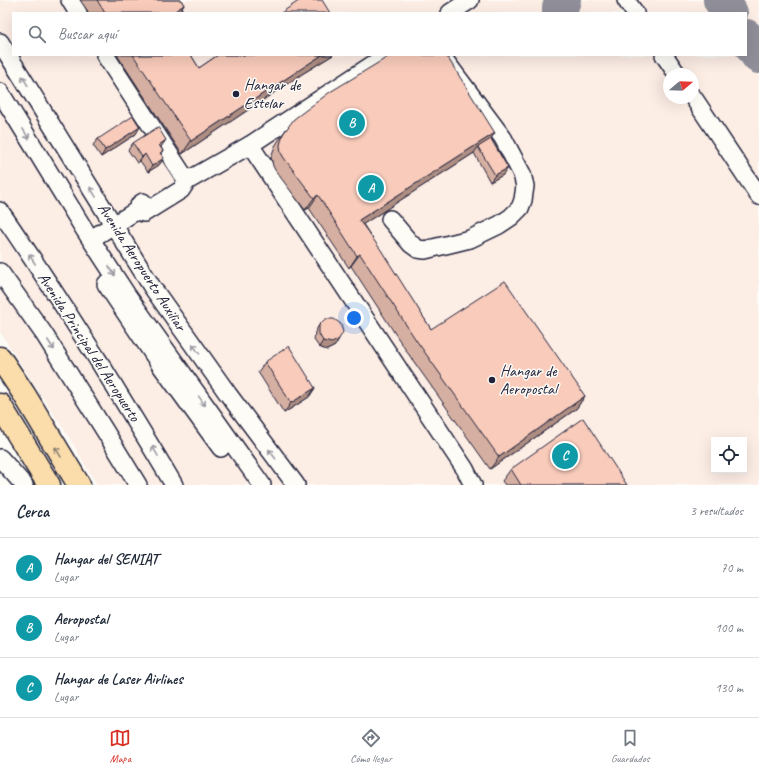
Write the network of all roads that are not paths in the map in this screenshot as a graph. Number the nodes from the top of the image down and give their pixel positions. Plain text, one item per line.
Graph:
1 (70, 0) edge
2 (470, 0) edge
3 (626, 0) edge
4 (77, 12) edge
5 (452, 12) edge
6 (634, 12) edge
7 (0, 42) edge
8 (106, 56) edge
9 (385, 56) edge
10 (442, 56) edge
11 (665, 56) edge
12 (673, 68) edge
13 (0, 92) edge
14 (697, 104) edge
15 (250, 145) junction
16 (187, 181) junction
17 (759, 196) edge
18 (0, 211) edge
19 (390, 220) dead end
20 (113, 225) junction
21 (83, 237) junction
22 (0, 272) edge
23 (0, 358) edge
24 (0, 405) edge
25 (0, 458) edge
26 (24, 485) edge
27 (49, 485) edge
28 (79, 485) edge
29 (138, 485) edge
30 (174, 485) edge
31 (248, 485) edge
32 (262, 485) edge
33 (296, 485) edge
34 (473, 485) edge

1 - 4 street
2 - 5 street
3 - 6 street
20 -> 7 street, Avenida Aeropuerto Auxiliar
8 - 16 street
9 - 15 street
10 - 19 street
11 - 12 street
13 -> 21 street, Avenida Aeropuerto Auxiliar
14 - 17 street
15 - 16 street
15 - 34 street
16 - 20 street
30 -> 18 street, Avenida Principal del Aeropuerto
20 - 21 street
33 -> 20 street, Avenida Aeropuerto Auxiliar
21 - 31 street
21 -> 32 street, Avenida Aeropuerto Auxiliar
22 -> 29 street, Avenida Principal del Aeropuerto
28 -> 23 main road
24 - 27 main road
25 - 26 street

